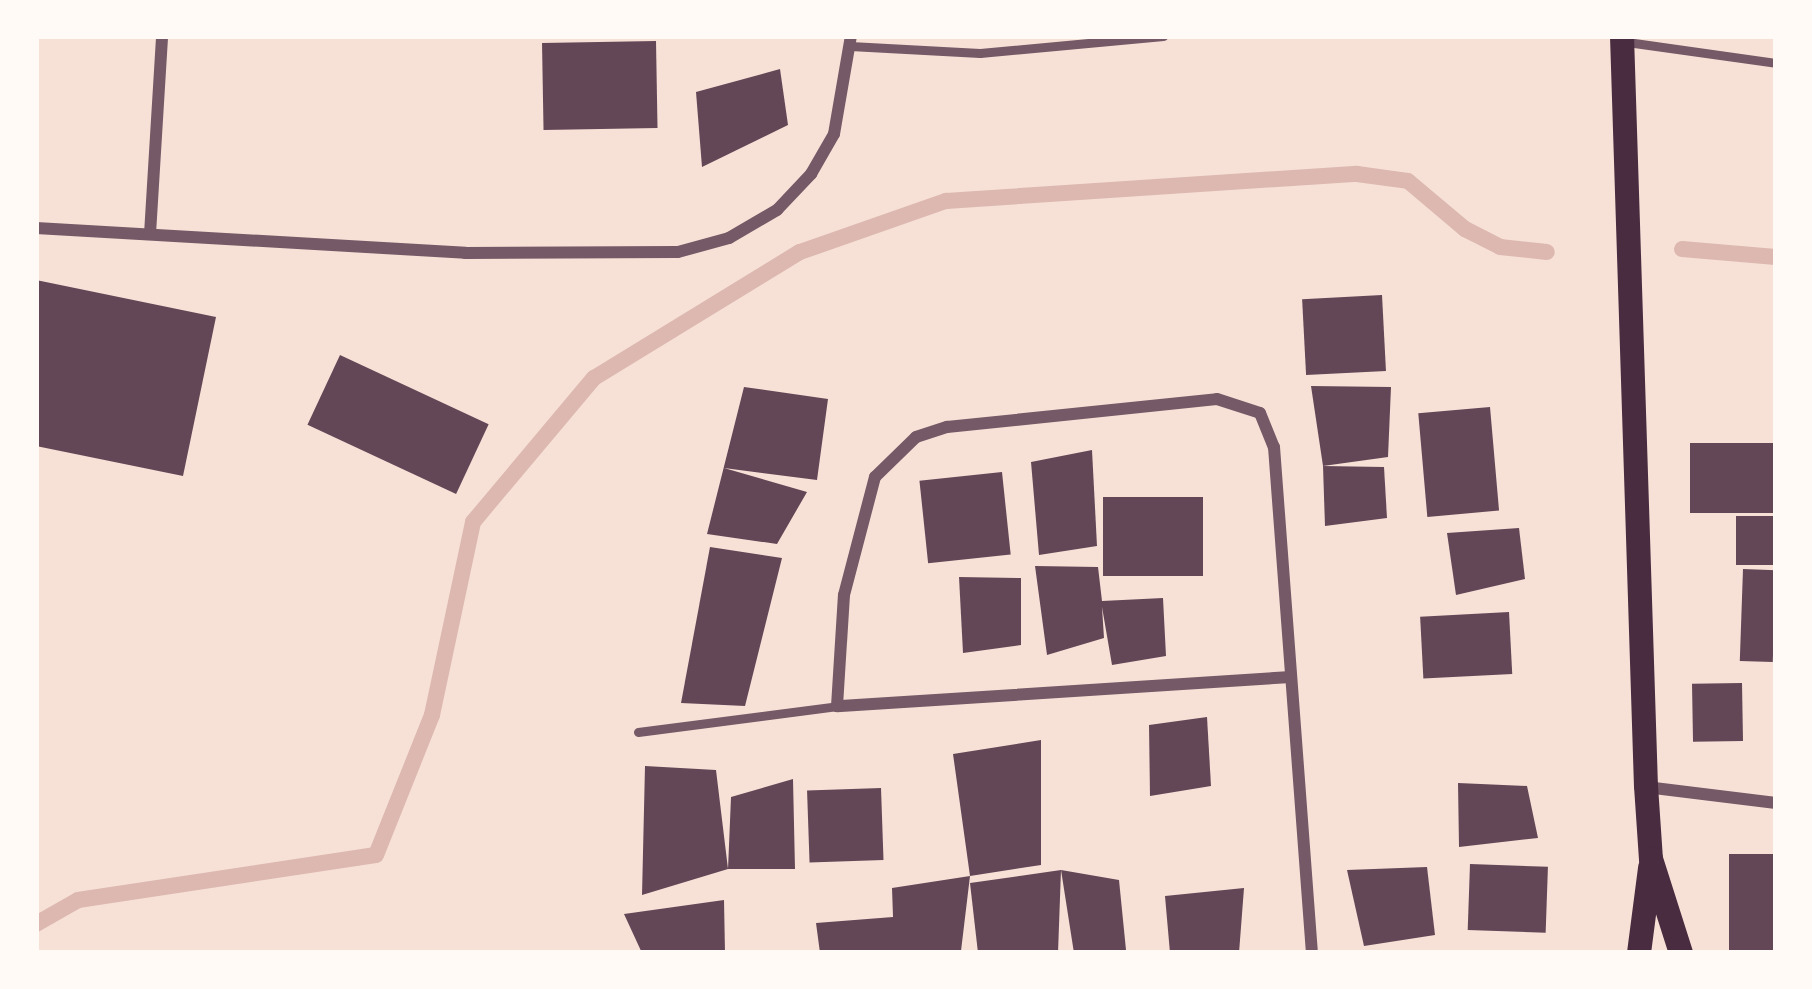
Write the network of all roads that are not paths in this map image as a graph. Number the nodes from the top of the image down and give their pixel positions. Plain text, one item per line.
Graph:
1 (162, 36) edge
2 (982, 36) edge
3 (1163, 36) edge
4 (1623, 39) edge
5 (851, 41) edge
6 (980, 52) junction
7 (1776, 63) edge
8 (36, 228) edge
9 (150, 235) junction
10 (1291, 677) junction
11 (837, 706) junction
12 (638, 732) dead end
13 (1646, 787) junction
14 (1776, 803) edge
15 (1652, 859) junction
16 (1312, 953) edge
17 (1639, 953) edge
18 (1681, 953) edge

1 - 9 street
2 - 6 lane
3 - 6 lane
4 - 7 lane
4 - 13 main road
5 - 6 lane
5 - 9 street
8 - 9 street
10 - 11 street
10 - 11 street
10 - 16 street
11 - 12 lane
13 - 14 street
13 - 15 main road
15 - 17 main road
15 - 18 main road

